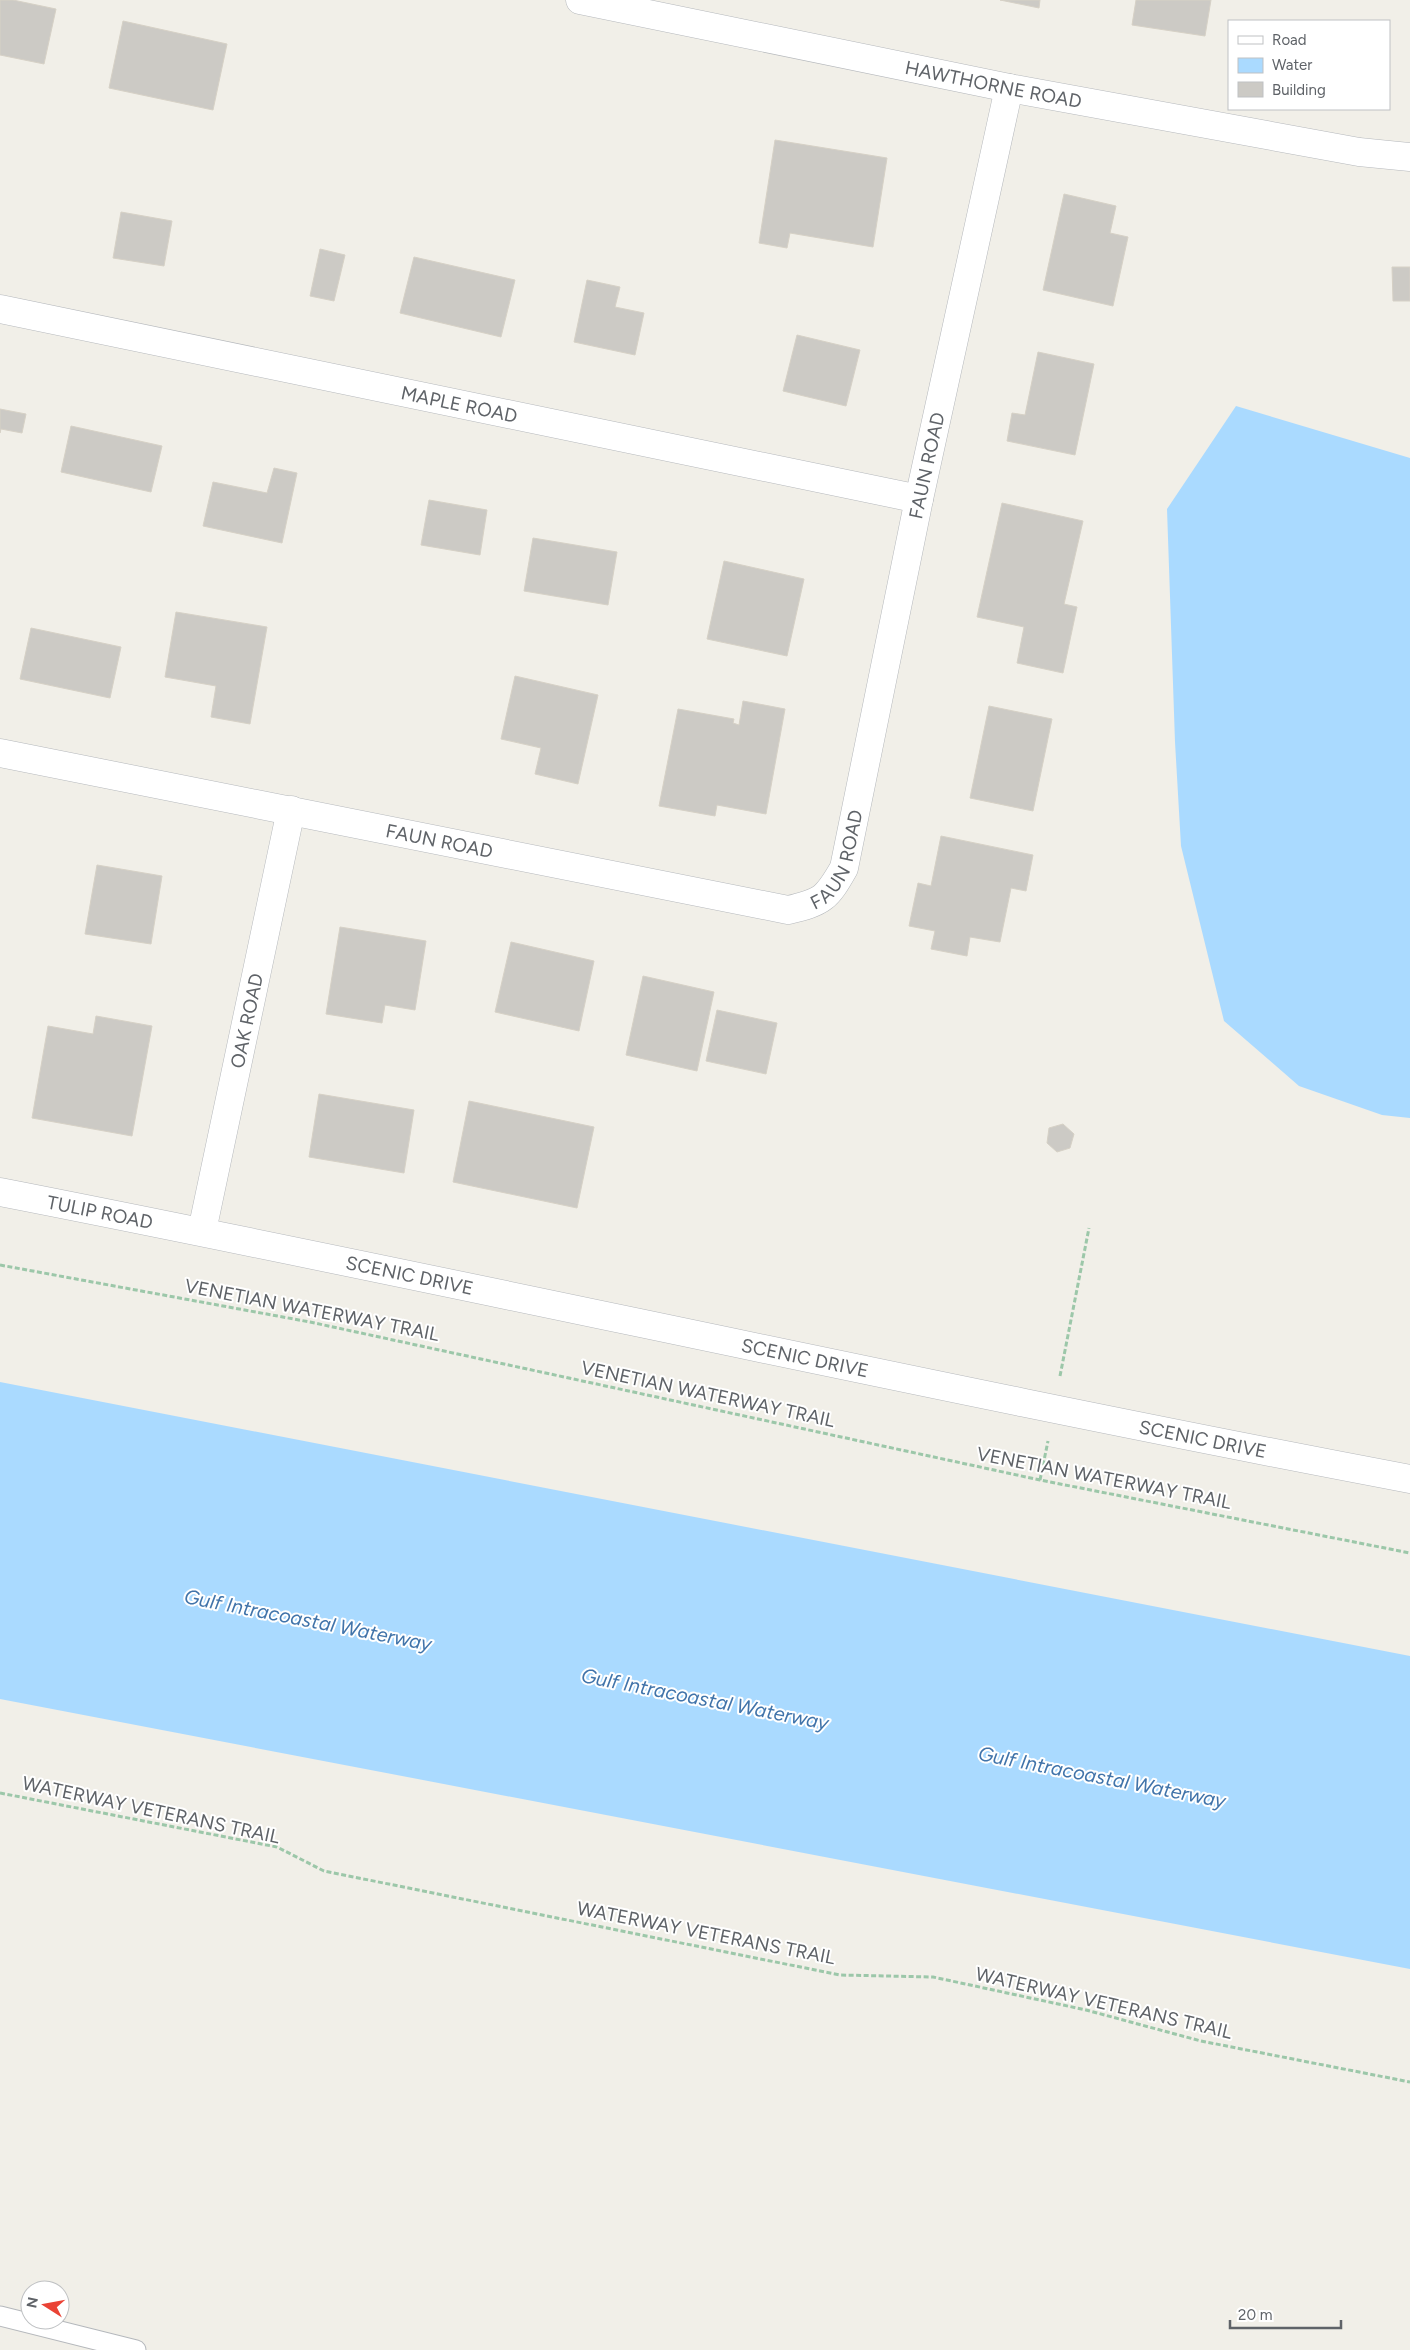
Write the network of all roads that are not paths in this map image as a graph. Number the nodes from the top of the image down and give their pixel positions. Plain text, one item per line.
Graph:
1 (580, 0) edge
2 (1009, 88) junction
3 (1410, 157) edge
4 (0, 309) edge
5 (919, 499) junction
6 (0, 753) edge
7 (290, 810) junction
8 (0, 1192) edge
9 (202, 1231) junction
10 (1410, 1479) edge
11 (0, 2316) edge
12 (136, 2350) edge

1 - 2 street, HAWTHORNE ROAD
2 - 3 street, HAWTHORNE ROAD
2 - 5 street, FAUN ROAD
4 - 5 street, MAPLE ROAD
5 - 7 street, FAUN ROAD
6 - 7 street, FAUN ROAD
7 - 9 street, OAK ROAD
8 - 9 street, TULIP ROAD
9 - 10 street, SCENIC DRIVE
11 - 12 lane

